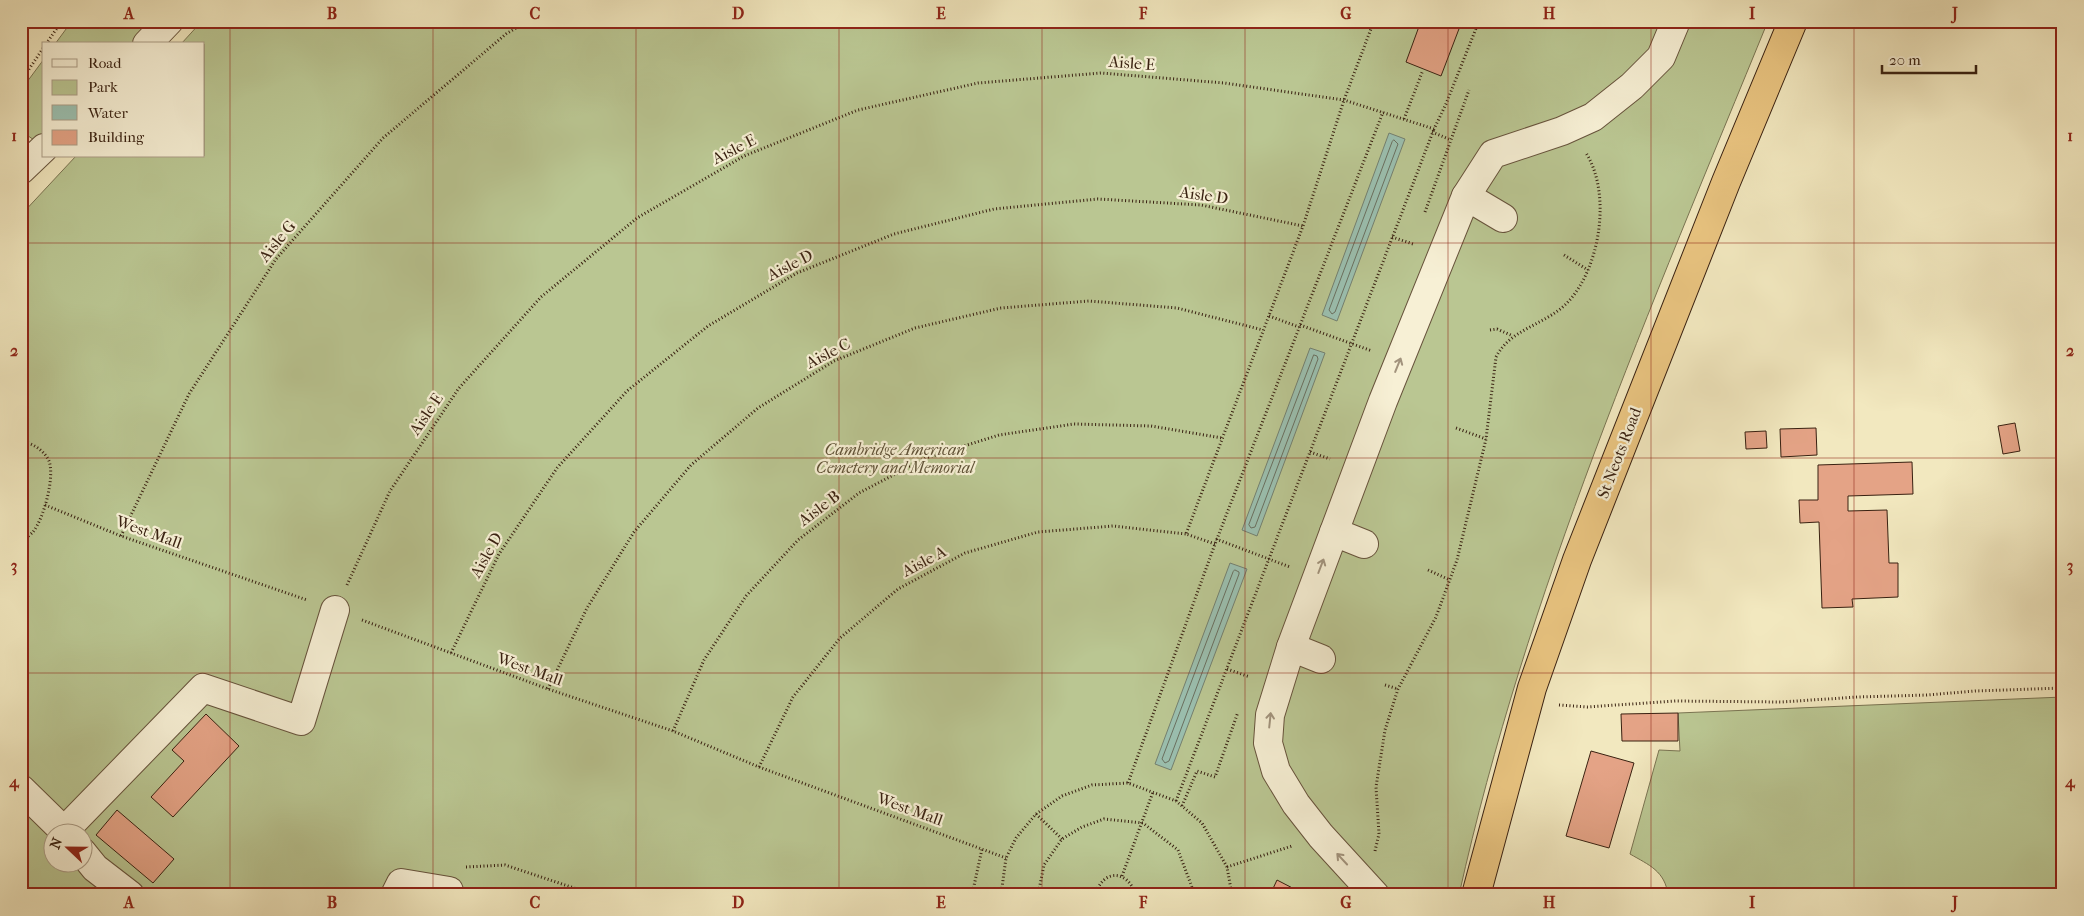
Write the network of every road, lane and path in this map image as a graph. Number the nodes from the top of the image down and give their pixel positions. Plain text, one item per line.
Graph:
1 (62, 21) edge
2 (170, 21) edge
3 (528, 21) edge
4 (1374, 21) edge
5 (1479, 21) edge
6 (1676, 21) edge
7 (1792, 21) edge
8 (47, 42) edge
9 (150, 42) edge
10 (42, 50) edge
11 (1424, 70) dead end
12 (21, 81) edge
13 (1344, 100) junction
14 (1383, 112) junction
15 (1404, 119) junction
16 (1433, 131) junction
17 (1562, 131) junction
18 (1451, 140) dead end
19 (42, 150) edge
20 (21, 170) edge
21 (1466, 196) junction
22 (1503, 218) dead end
23 (1303, 226) junction
24 (1392, 237) junction
25 (1413, 244) dead end
26 (1564, 255) dead end
27 (1588, 270) junction
28 (1269, 316) junction
29 (1299, 326) junction
30 (1263, 330) junction
31 (1490, 330) dead end
32 (1514, 336) junction
33 (1352, 343) junction
34 (1372, 352) dead end
35 (1456, 428) dead end
36 (1222, 438) junction
37 (1486, 439) junction
38 (21, 441) edge
39 (1310, 452) junction
40 (1332, 460) dead end
41 (45, 505) junction
42 (1334, 532) junction
43 (1186, 534) junction
44 (121, 536) junction
45 (21, 541) edge
46 (1215, 542) junction
47 (1364, 544) dead end
48 (1269, 559) junction
49 (1292, 568) dead end
50 (1428, 570) dead end
51 (1450, 580) junction
52 (336, 610) junction
53 (1291, 647) junction
54 (451, 653) junction
55 (1321, 659) dead end
56 (1227, 669) junction
57 (1251, 677) dead end
58 (1385, 685) dead end
59 (2063, 688) edge
60 (548, 689) junction
61 (1398, 689) junction
62 (1568, 705) dead end
63 (673, 731) junction
64 (759, 767) junction
65 (1128, 782) junction
66 (21, 789) edge
67 (1153, 792) junction
68 (1176, 801) junction
69 (1036, 814) junction
70 (58, 824) edge
71 (74, 824) edge
72 (1143, 824) junction
73 (1321, 836) junction
74 (1062, 839) junction
75 (982, 849) junction
76 (1006, 858) junction
77 (92, 864) edge
78 (1227, 867) junction
79 (1122, 876) junction
80 (1366, 885) edge
81 (450, 893) edge
82 (130, 895) edge
83 (395, 895) edge
84 (595, 895) edge
85 (972, 895) edge
86 (1001, 895) edge
87 (1038, 895) edge
88 (1095, 895) edge
89 (1136, 895) edge
90 (1192, 895) edge
91 (1232, 895) edge
92 (1476, 895) edge

1 - 8 path
2 - 9 street
3 - 44 path, Aisle G
4 - 13 path
5 - 16 path
6 - 17 street
7 - 92 highway, St Neots Road
10 - 12 path
11 - 15 path
13 - 14 path, Aisle E
13 - 23 path
13 - 52 path, Aisle E
14 - 15 path, Aisle E
14 - 29 path
15 - 16 path, Aisle E
16 - 18 path, Aisle E
16 - 24 path
17 - 21 street
17 - 27 path
19 - 20 street
21 - 22 street
42 -> 21 street
23 - 28 path
23 - 54 path, Aisle D
24 - 25 path
24 - 33 path
26 - 27 path
27 - 32 path
28 - 29 path
28 - 30 path
29 - 33 path
29 - 46 path
30 - 36 path
30 - 60 path, Aisle C
31 - 32 path
32 - 37 path
33 - 34 path
33 - 39 path
35 - 37 path
36 - 43 path
36 - 63 path, Aisle B
37 - 51 path
38 - 41 path
39 - 40 path
39 - 48 path
41 - 44 path, West Mall
41 - 45 path
42 - 47 street
53 -> 42 street
43 - 46 path, Aisle A
43 - 64 path, Aisle A
44 - 52 path, West Mall
46 - 48 path, Aisle A
46 - 65 path
48 - 49 path, Aisle A
48 - 56 path
50 - 51 path
51 - 61 path
52 - 54 path, West Mall
52 - 71 street
53 - 55 street
73 -> 53 street
54 - 60 path, West Mall
56 - 57 path
56 - 68 path
58 - 61 path
59 - 62 path
60 - 63 path, West Mall
61 - 80 path
63 - 64 path, West Mall
64 - 75 path, West Mall
65 - 67 path
65 - 69 path
66 - 70 street
67 - 68 path
67 - 72 path
68 - 78 path
69 - 74 path
69 - 76 path
72 - 74 path
72 - 79 path
72 - 90 path
73 - 78 path
80 -> 73 street
74 - 87 path
75 - 76 path, West Mall
75 - 85 path
76 - 86 path
77 - 82 street
78 - 91 path
79 - 88 path
79 - 89 path
81 - 83 street
81 - 84 path

